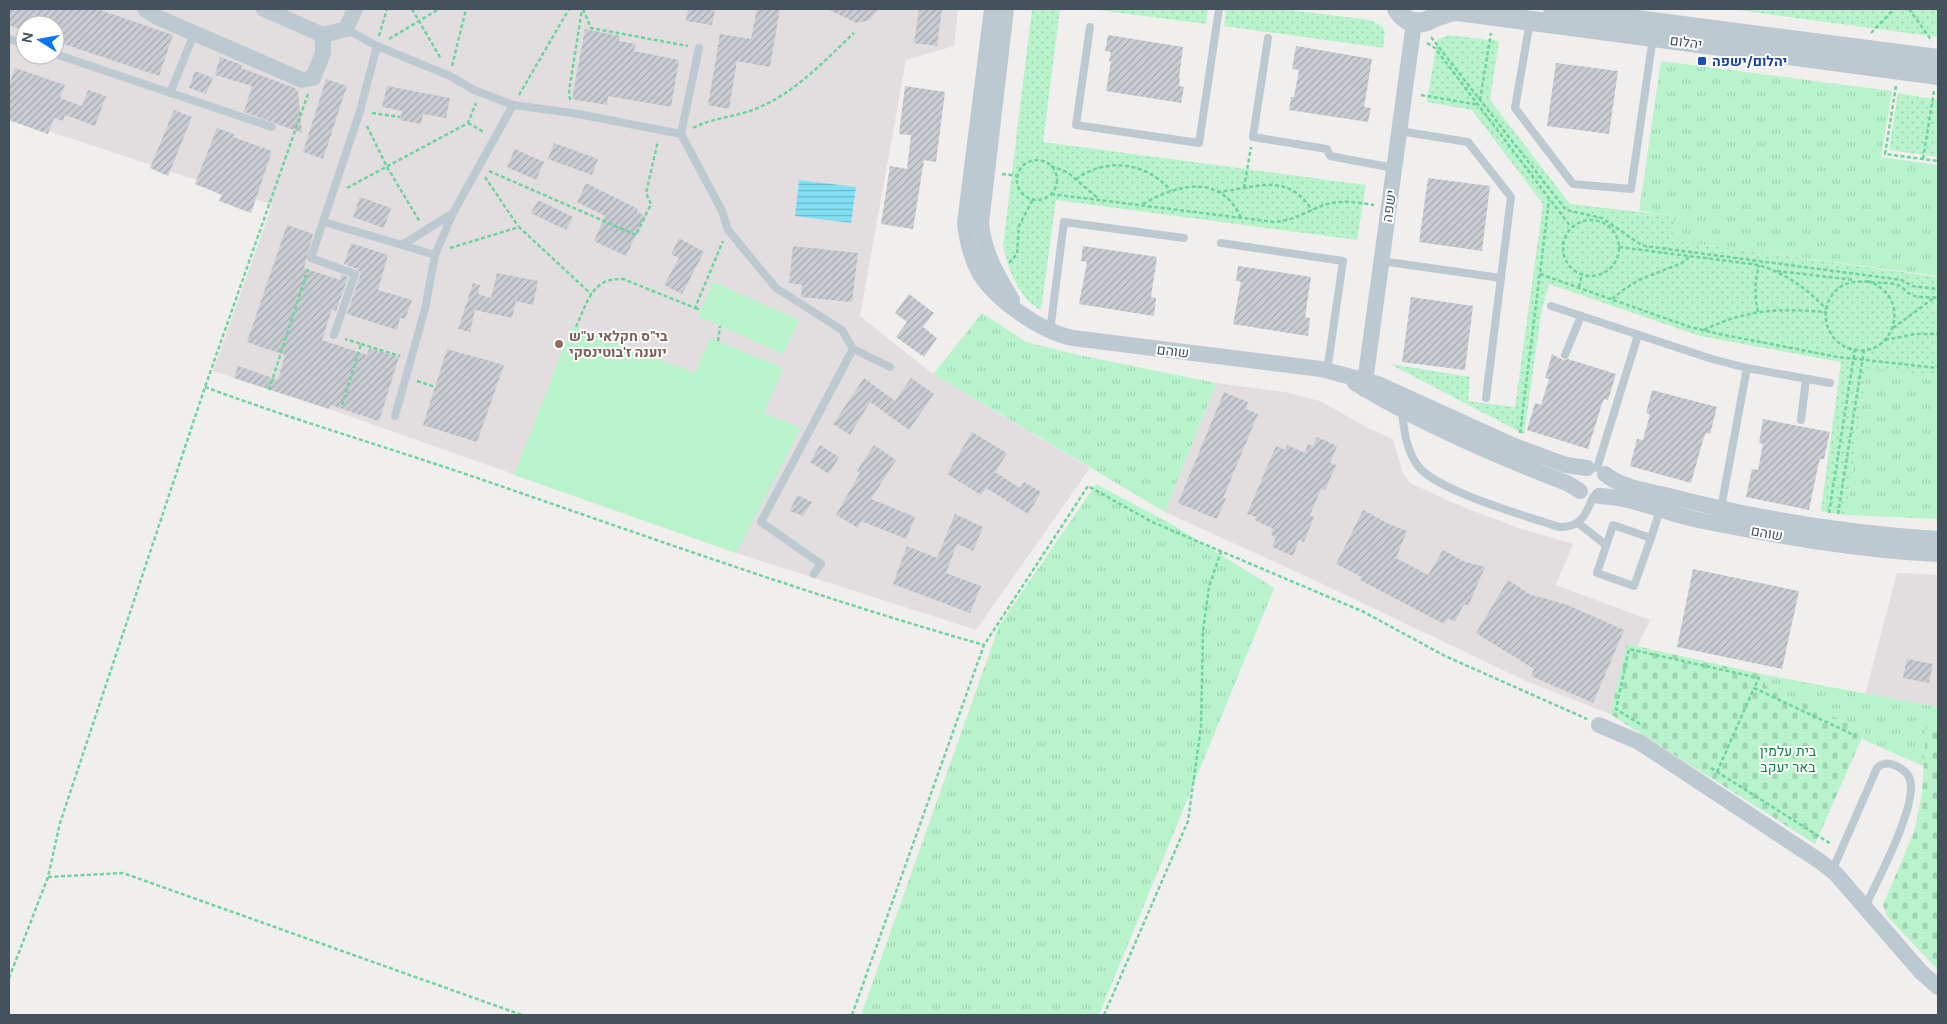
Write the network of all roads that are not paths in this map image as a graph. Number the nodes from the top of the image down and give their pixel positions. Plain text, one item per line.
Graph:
1 (145, 9) edge
2 (264, 9) edge
3 (355, 9) edge
4 (992, 9) edge
5 (1006, 9) edge
6 (1219, 9) edge
7 (1396, 9) edge
8 (1553, 9) edge
9 (1424, 21) edge
10 (1530, 21) junction
11 (1648, 24) junction
12 (1090, 26) dead end
13 (346, 29) junction
14 (194, 34) junction
15 (323, 35) junction
16 (1268, 38) dead end
17 (377, 46) junction
18 (699, 48) road end
19 (65, 57) edge
20 (1937, 63) edge
21 (170, 93) junction
22 (513, 105) junction
23 (272, 127) dead end
24 (1399, 131) junction
25 (681, 134) junction
26 (1394, 168) junction
27 (453, 212) junction
28 (324, 222) junction
29 (1184, 238) dead end
30 (1221, 243) dead end
31 (402, 245) junction
32 (435, 256) junction
33 (1381, 261) junction
34 (1501, 278) junction
35 (1551, 306) dead end
36 (1018, 310) junction
37 (1580, 316) junction
38 (1050, 331) junction
39 (334, 335) road end
40 (1638, 335) junction
41 (853, 349) junction
42 (1565, 355) dead end
43 (890, 367) dead end
44 (1747, 368) junction
45 (1331, 372) junction
46 (1806, 379) junction
47 (1830, 383) dead end
48 (1364, 385) junction
49 (1486, 398) dead end
50 (1402, 411) junction
51 (395, 416) dead end
52 (1801, 420) dead end
53 (1596, 470) junction
54 (1590, 495) junction
55 (1721, 508) junction
56 (1660, 510) junction
57 (1578, 523) junction
58 (1651, 538) junction
59 (1938, 539) edge
60 (1606, 545) junction
61 (1938, 554) edge
62 (814, 574) dead end
63 (1599, 725) road end
64 (1832, 871) junction
65 (1865, 907) junction
66 (1938, 987) edge

1 - 14 street
2 - 15 street
3 - 13 street
4 - 36 street, שוהם
5 - 36 street, שוהם
6 - 12 lane
7 - 9 street
8 - 11 street, יהלום
9 - 10 street, יהלום
9 - 24 street, ישפה
10 - 11 street, יהלום
10 - 11 lane
11 - 20 street, יהלום
11 - 20 street, יהלום
13 - 15 street
13 - 17 lane
14 - 15 street
14 - 21 lane
16 - 26 lane
17 - 22 lane
17 - 28 lane
18 - 25 lane
19 - 21 lane
21 - 23 lane
22 - 25 lane
22 - 27 lane
24 - 26 street, ישפה
24 - 34 lane
25 - 41 lane
26 - 33 street, ישפה
27 - 31 lane
27 - 32 lane
28 - 31 lane
28 - 39 lane
29 - 38 lane
30 - 45 lane
31 - 32 lane
32 - 51 lane
33 - 34 lane
33 - 48 street, ישפה
34 - 49 lane
35 - 37 lane
36 - 38 street, שוהם
37 - 40 lane
37 - 42 lane
38 - 45 street, שוהם
40 - 44 lane
40 - 53 lane
41 - 43 lane
41 - 62 lane
44 - 46 lane
44 - 55 lane
45 - 48 street, שוהם
46 - 47 lane
46 - 52 lane
48 - 50 street, שוהם
48 - 53 street, שוהם
50 - 54 street, שוהם
50 - 57 lane
53 - 54 street
53 - 54 street
53 - 55 street, שוהם
54 - 56 street, שוהם
54 - 57 lane
55 - 59 street, שוהם
56 - 58 lane
56 - 61 street, שוהם
57 - 60 lane
58 - 60 lane
58 - 60 lane
63 - 64 street
64 - 65 street
64 - 65 lane
65 - 66 street

